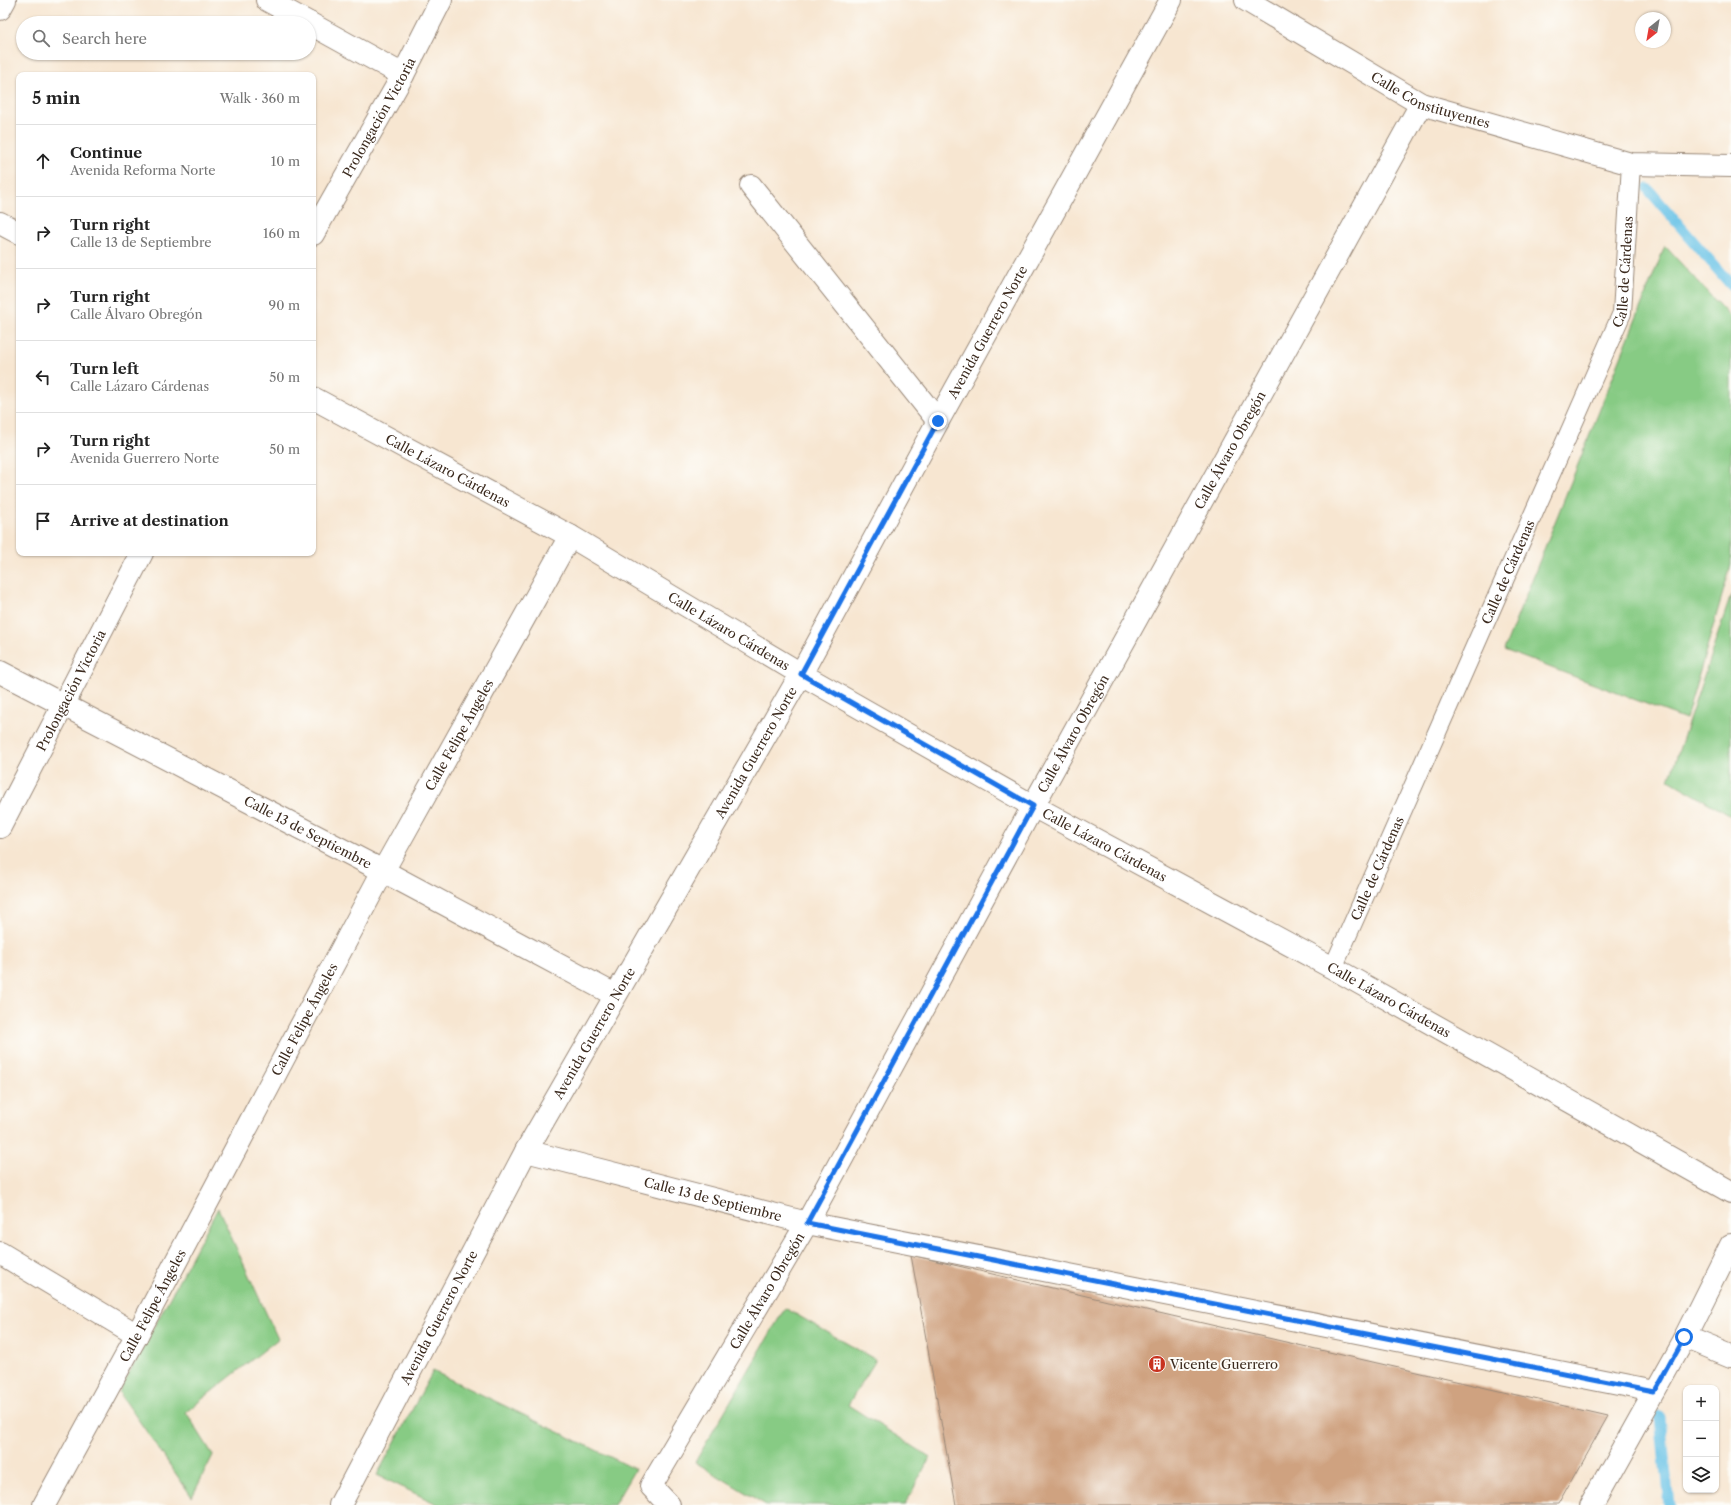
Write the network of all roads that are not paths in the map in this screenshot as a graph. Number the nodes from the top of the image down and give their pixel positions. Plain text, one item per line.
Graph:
1 (5, 0) edge
2 (267, 0) edge
3 (441, 0) edge
4 (1171, 0) edge
5 (1246, 0) edge
6 (0, 9) edge
7 (296, 16) edge
8 (316, 27) edge
9 (403, 75) junction
10 (1421, 104) junction
11 (1631, 164) junction
12 (1731, 166) edge
13 (751, 186) dead end
14 (0, 223) edge
15 (316, 229) edge
16 (16, 232) edge
17 (316, 400) edge
18 (938, 421) junction
19 (570, 536) junction
20 (140, 556) edge
21 (0, 672) edge
22 (801, 674) junction
23 (63, 705) junction
24 (1033, 806) junction
25 (0, 827) edge
26 (383, 871) junction
27 (1333, 968) junction
28 (615, 995) junction
29 (526, 1151) junction
30 (1731, 1192) edge
31 (807, 1223) junction
32 (1731, 1245) edge
33 (0, 1253) edge
34 (137, 1335) junction
35 (1684, 1337) junction
36 (1731, 1356) edge
37 (1654, 1391) junction
38 (44, 1505) edge
39 (340, 1505) edge
40 (669, 1505) edge
41 (1591, 1505) edge

1 - 6 street
2 - 7 street
3 - 9 street, Prolongación Victoria
4 - 18 street, Avenida Guerrero Norte
5 - 10 street, Calle Constituyentes
8 - 9 street
9 - 15 street, Prolongación Victoria
10 - 11 street, Calle Constituyentes
10 - 24 street, Calle Álvaro Obregón
11 - 12 street, Calle Constituyentes
11 - 27 lane, Calle de Cárdenas
13 - 18 street
14 - 16 street
17 - 19 street, Calle Lázaro Cárdenas
18 - 22 street, Avenida Guerrero Norte
19 - 22 street, Calle Lázaro Cárdenas
19 - 26 street, Calle Felipe Ángeles
20 - 23 street, Prolongación Victoria
21 - 23 street, Calle 13 de Septiembre
22 - 24 street, Calle Lázaro Cárdenas
22 - 28 street, Avenida Guerrero Norte
23 - 25 street, Prolongación Victoria
23 - 26 street, Calle 13 de Septiembre
24 - 27 street, Calle Lázaro Cárdenas
24 - 31 street, Calle Álvaro Obregón
26 - 28 street, Calle 13 de Septiembre
26 - 34 street, Calle Felipe Ángeles
27 - 30 street, Calle Lázaro Cárdenas
28 - 29 street, Avenida Guerrero Norte
29 - 31 street, Calle 13 de Septiembre
29 - 39 street, Avenida Guerrero Norte
31 - 37 street, Calle 13 de Septiembre
31 - 40 street, Calle Álvaro Obregón
32 - 35 street
33 - 34 street
34 - 38 street, Calle Felipe Ángeles
35 - 36 street
35 - 37 street
37 - 41 street

